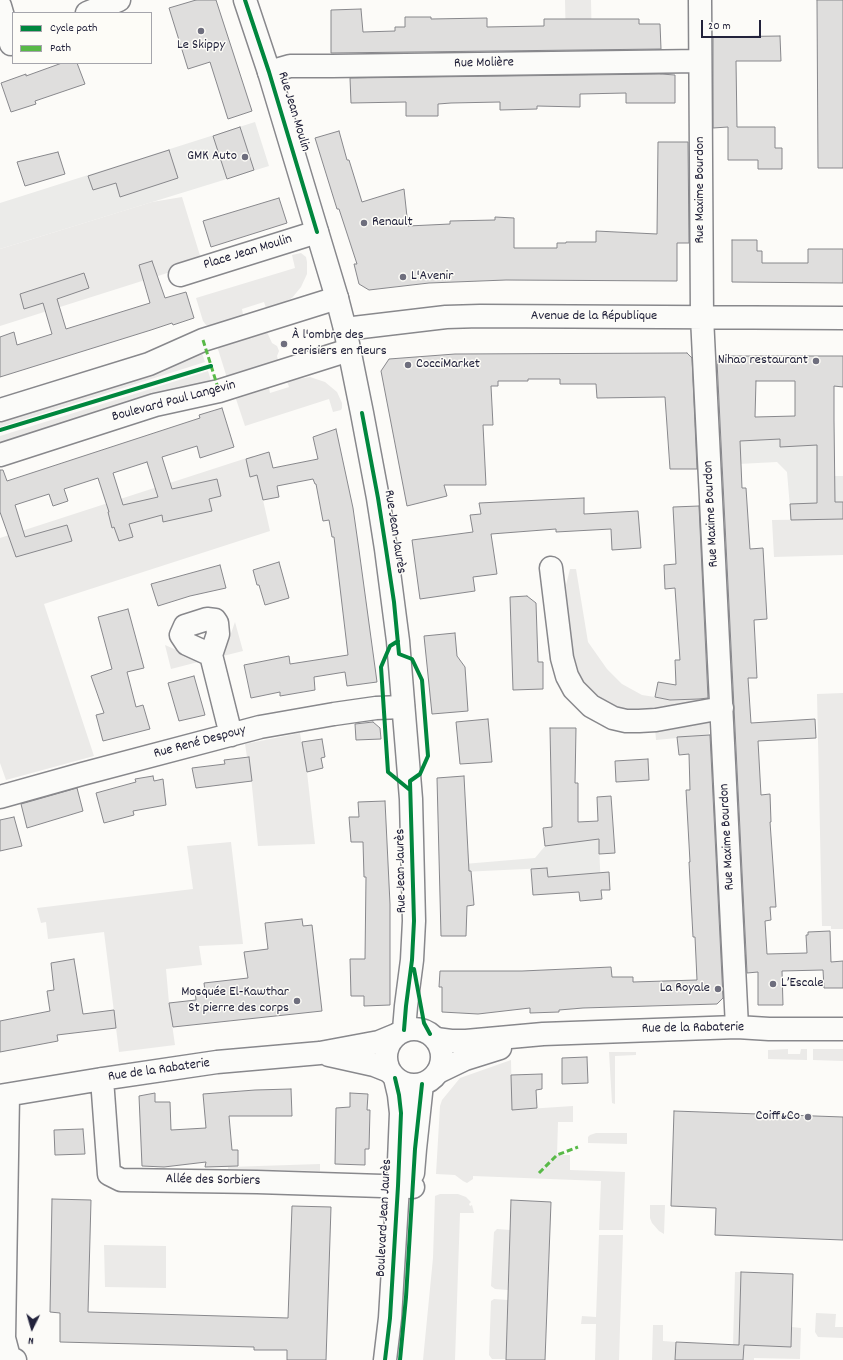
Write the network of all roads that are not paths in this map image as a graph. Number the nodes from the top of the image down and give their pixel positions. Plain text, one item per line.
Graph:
1 (119, 0) edge
2 (245, 0) edge
3 (700, 0) edge
4 (0, 6) edge
5 (89, 12) edge
6 (8, 45) edge
7 (700, 61) junction
8 (269, 72) junction
9 (317, 232) junction
10 (180, 275) dead end
11 (337, 298) junction
12 (702, 317) junction
13 (843, 318) edge
14 (345, 329) junction
15 (349, 350) junction
16 (0, 410) edge
17 (0, 454) edge
18 (551, 568) dead end
19 (211, 656) dead end
20 (403, 707) junction
21 (722, 708) junction
22 (231, 735) junction
23 (0, 797) edge
24 (412, 960) junction
25 (737, 1027) junction
26 (843, 1029) edge
27 (400, 1033) junction
28 (543, 1034) junction
29 (433, 1037) junction
30 (320, 1053) junction
31 (392, 1074) junction
32 (430, 1078) junction
33 (102, 1079) junction
34 (4, 1095) edge
35 (406, 1187) junction
36 (15, 1360) edge
37 (385, 1360) edge
38 (400, 1360) edge

1 - 5 street
2 - 8 street, Rue Jean Moulin
3 - 7 street, Rue Maxime Bourdon
4 - 6 street
7 - 8 street, Rue Molière
7 - 12 street, Rue Maxime Bourdon
8 - 9 street, Rue Jean Moulin
9 - 10 street, Place Jean Moulin
9 - 11 street, Rue Jean Moulin
11 - 14 street, Rue Jean Moulin
11 - 16 street
12 - 13 street, Avenue de la République
12 - 14 street, Avenue de la République
12 - 21 street, Rue Maxime Bourdon
14 - 15 street, Rue Jean Moulin
15 - 17 street, Boulevard Paul Langevin
15 - 20 street, Rue Jean Jaurès
18 - 21 street
19 - 22 street
20 - 22 street, Rue René Despouy
20 - 24 street, Rue Jean Jaurès
21 - 25 street, Rue Maxime Bourdon
22 - 23 street, Rue René Despouy
24 - 27 street
24 - 29 street
25 - 26 street, Rue de la Rabaterie
25 - 28 street, Rue de la Rabaterie
27 - 29 street
27 - 30 street, Rue de la Rabaterie
27 - 31 street
28 - 29 street, Rue de la Rabaterie
28 - 32 street, Rue de la Rabaterie
29 - 32 street
30 - 31 street, Rue de la Rabaterie
30 - 33 street, Rue de la Rabaterie
31 - 32 street
31 - 35 street, Boulevard Jean Jaurès
32 - 35 street, Boulevard Jean Jaurès
33 - 34 street, Rue de la Rabaterie
33 - 35 street, Allée des Sorbiers
34 - 36 street
35 - 37 street, Boulevard Jean Jaurès
35 - 38 street, Boulevard Jean Jaurès

